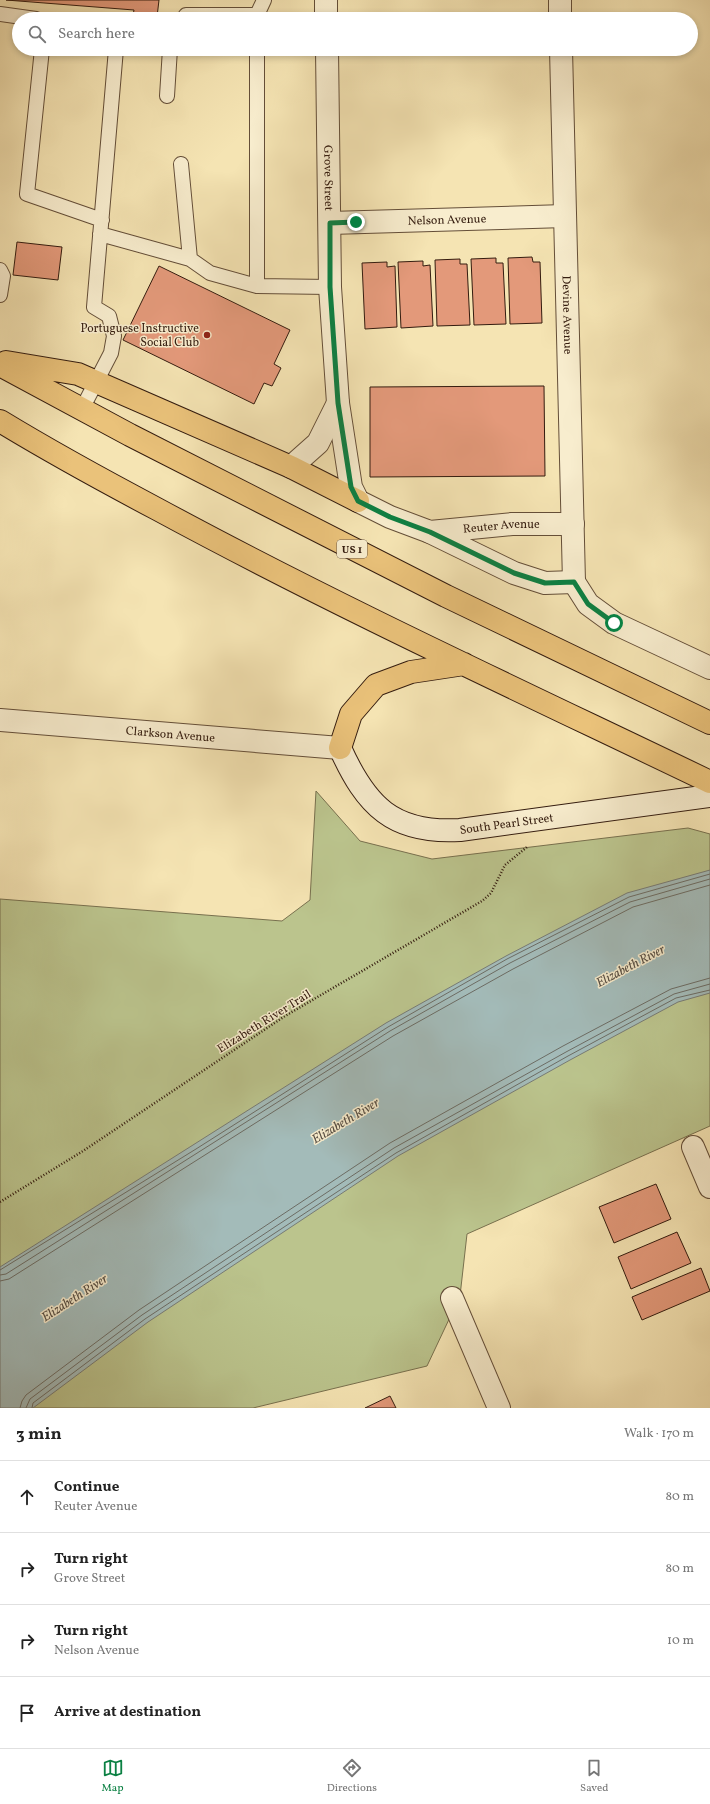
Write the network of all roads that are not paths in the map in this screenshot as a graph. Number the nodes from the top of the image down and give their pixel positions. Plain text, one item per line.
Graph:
1 (264, 0) edge
2 (326, 0) edge
3 (560, 0) edge
4 (259, 12) edge
5 (326, 12) edge
6 (560, 12) edge
7 (0, 14) edge
8 (12, 16) edge
9 (41, 56) edge
10 (115, 56) edge
11 (170, 56) edge
12 (257, 56) edge
13 (327, 56) edge
14 (561, 56) edge
15 (167, 96) dead end
16 (181, 164) dead end
17 (565, 216) junction
18 (330, 223) junction
19 (101, 227) junction
20 (190, 259) junction
21 (0, 270) edge
22 (257, 286) junction
23 (330, 287) junction
24 (1, 293) edge
25 (0, 361) edge
26 (0, 365) edge
27 (97, 382) junction
28 (338, 403) junction
29 (82, 409) junction
30 (0, 422) edge
31 (291, 467) junction
32 (358, 501) junction
33 (573, 524) junction
34 (430, 532) junction
35 (574, 582) junction
36 (464, 664) junction
37 (710, 668) edge
38 (0, 720) edge
39 (710, 723) edge
40 (340, 748) junction
41 (710, 782) edge
42 (710, 796) edge
43 (693, 1147) dead end
44 (710, 1187) edge
45 (452, 1298) dead end
46 (499, 1408) edge

1 - 4 lane
2 - 5 street
3 - 6 street
7 - 8 lane
9 - 19 lane
10 - 19 lane
11 - 15 lane
12 - 22 lane
13 - 18 street, Grove Street
14 - 17 street, Devine Avenue
16 - 20 lane
17 - 18 street, Nelson Avenue
17 - 33 street, Devine Avenue
18 - 23 street, Grove Street
19 - 20 lane
19 - 27 lane
20 - 22 lane
21 - 24 lane
22 - 23 lane
23 - 28 street, Grove Street
25 - 27 highway
26 - 29 highway, US 1
27 - 29 lane
27 - 31 highway
28 - 31 street
28 - 32 street, Grove Street
29 - 39 highway, US 1
30 - 36 highway
31 - 32 highway
32 - 34 street, Reuter Avenue
33 - 34 street, Reuter Avenue
33 - 35 street, Devine Avenue
34 - 35 street, Reuter Avenue
35 - 37 street
36 - 40 highway
36 - 41 highway
38 - 40 street, Clarkson Avenue
40 - 42 street, South Pearl Street
43 - 44 street
45 - 46 street

